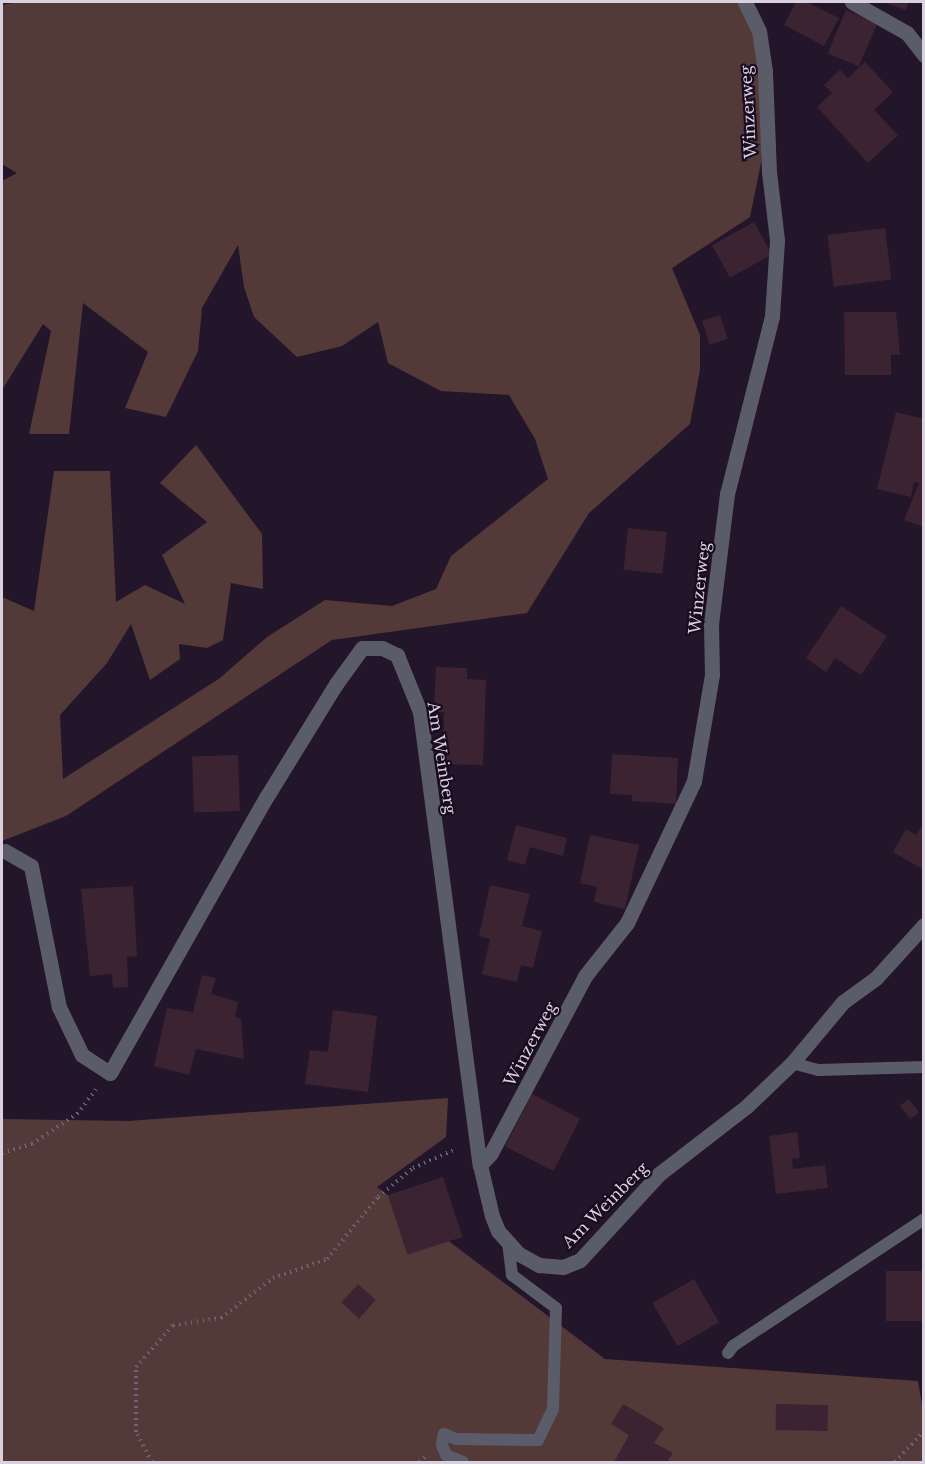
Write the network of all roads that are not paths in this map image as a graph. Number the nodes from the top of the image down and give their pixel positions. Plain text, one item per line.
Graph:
1 (745, 2) edge
2 (852, 2) edge
3 (924, 55) edge
4 (5, 851) dead end
5 (924, 925) edge
6 (792, 1064) junction
7 (924, 1067) edge
8 (480, 1166) junction
9 (924, 1219) edge
10 (508, 1243) junction
11 (728, 1353) dead end
12 (463, 1462) edge

1 - 8 street, Winzerweg
2 - 3 street
4 - 8 street, Am Weinberg
5 - 6 street, Am Weinberg
6 - 7 lane
6 - 10 street, Am Weinberg
8 - 10 street, Am Weinberg
9 - 11 lane
10 - 12 lane

